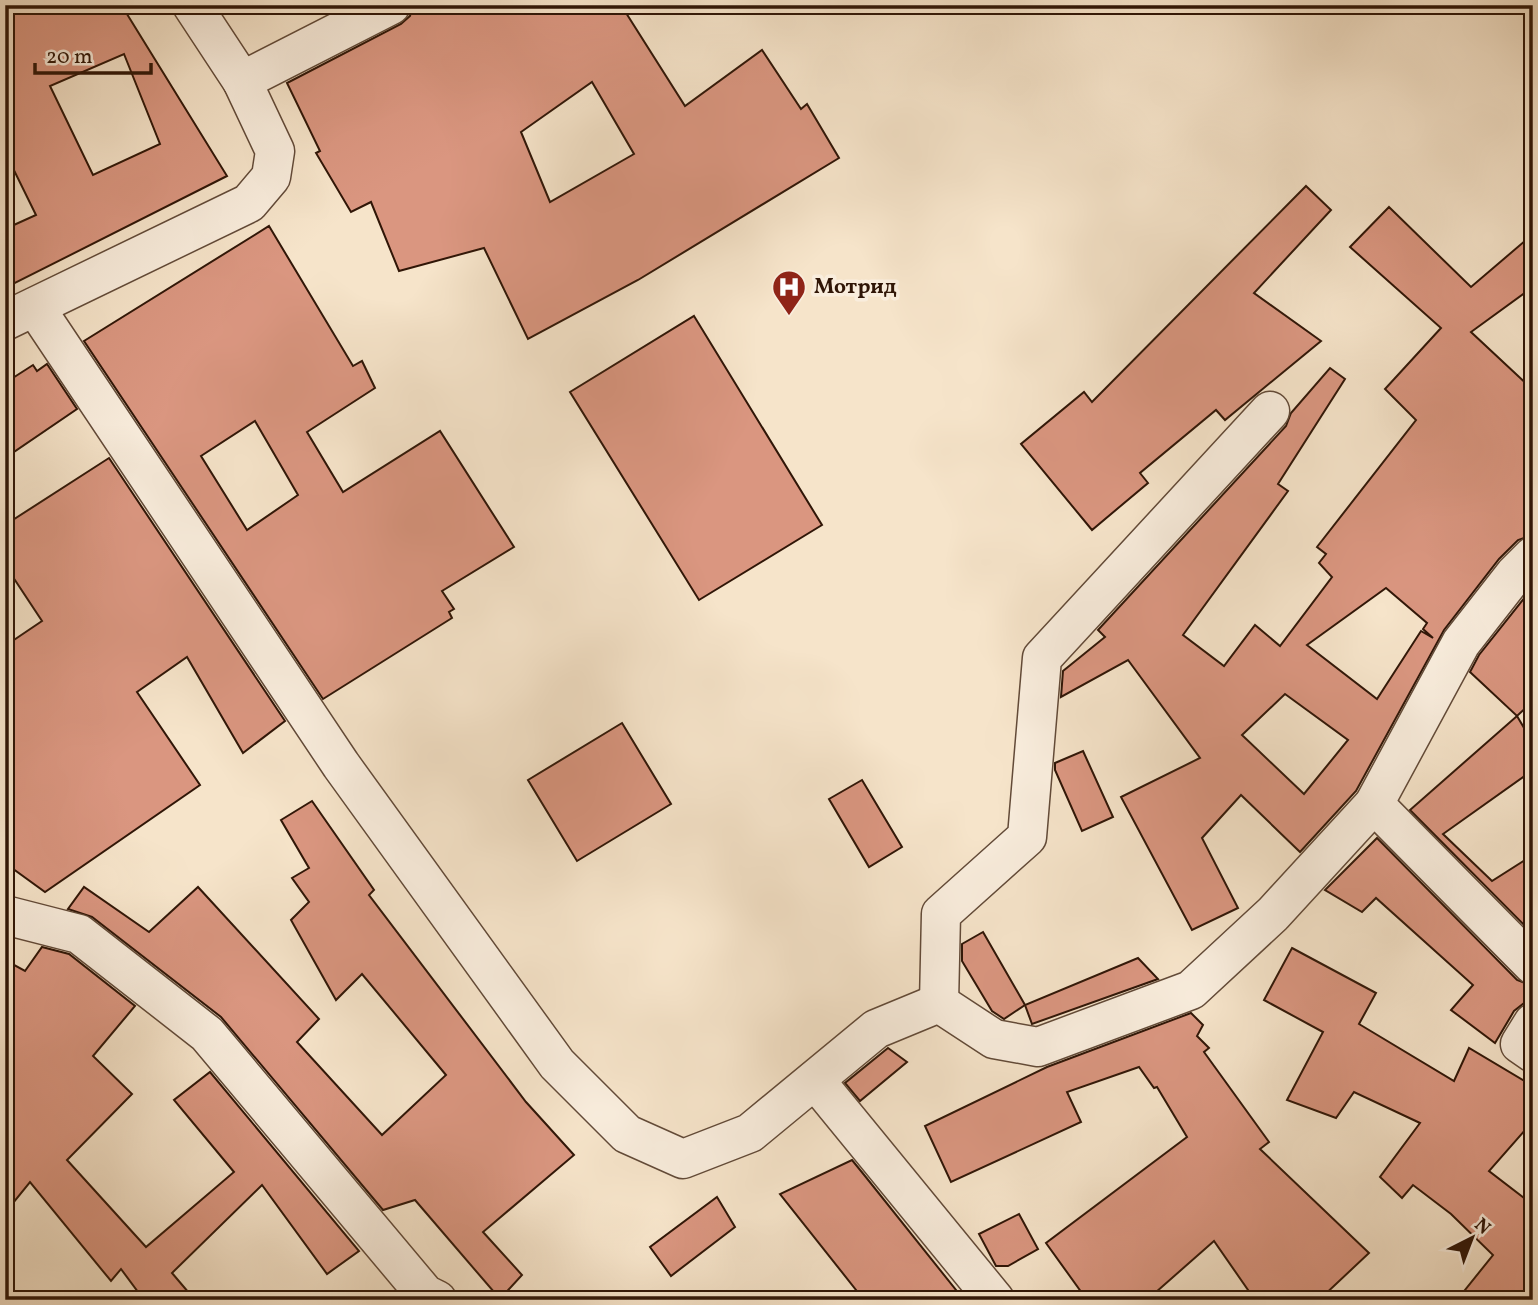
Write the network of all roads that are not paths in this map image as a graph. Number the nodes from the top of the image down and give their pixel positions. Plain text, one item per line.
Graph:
1 (192, 5) edge
2 (391, 5) edge
3 (242, 81) junction
4 (20, 314) edge
5 (1270, 411) dead end
6 (1533, 556) edge
7 (1374, 804) junction
8 (5, 915) edge
9 (1533, 965) edge
10 (939, 1003) junction
11 (1533, 1023) edge
12 (1533, 1053) edge
13 (814, 1080) junction
14 (437, 1300) edge
15 (995, 1300) edge

1 - 3 street
2 - 3 street
3 - 4 street
4 - 13 street
5 - 10 street
6 - 7 street
7 - 9 street
7 - 10 street
8 - 14 street
10 - 13 street
11 - 12 street
13 - 15 street

